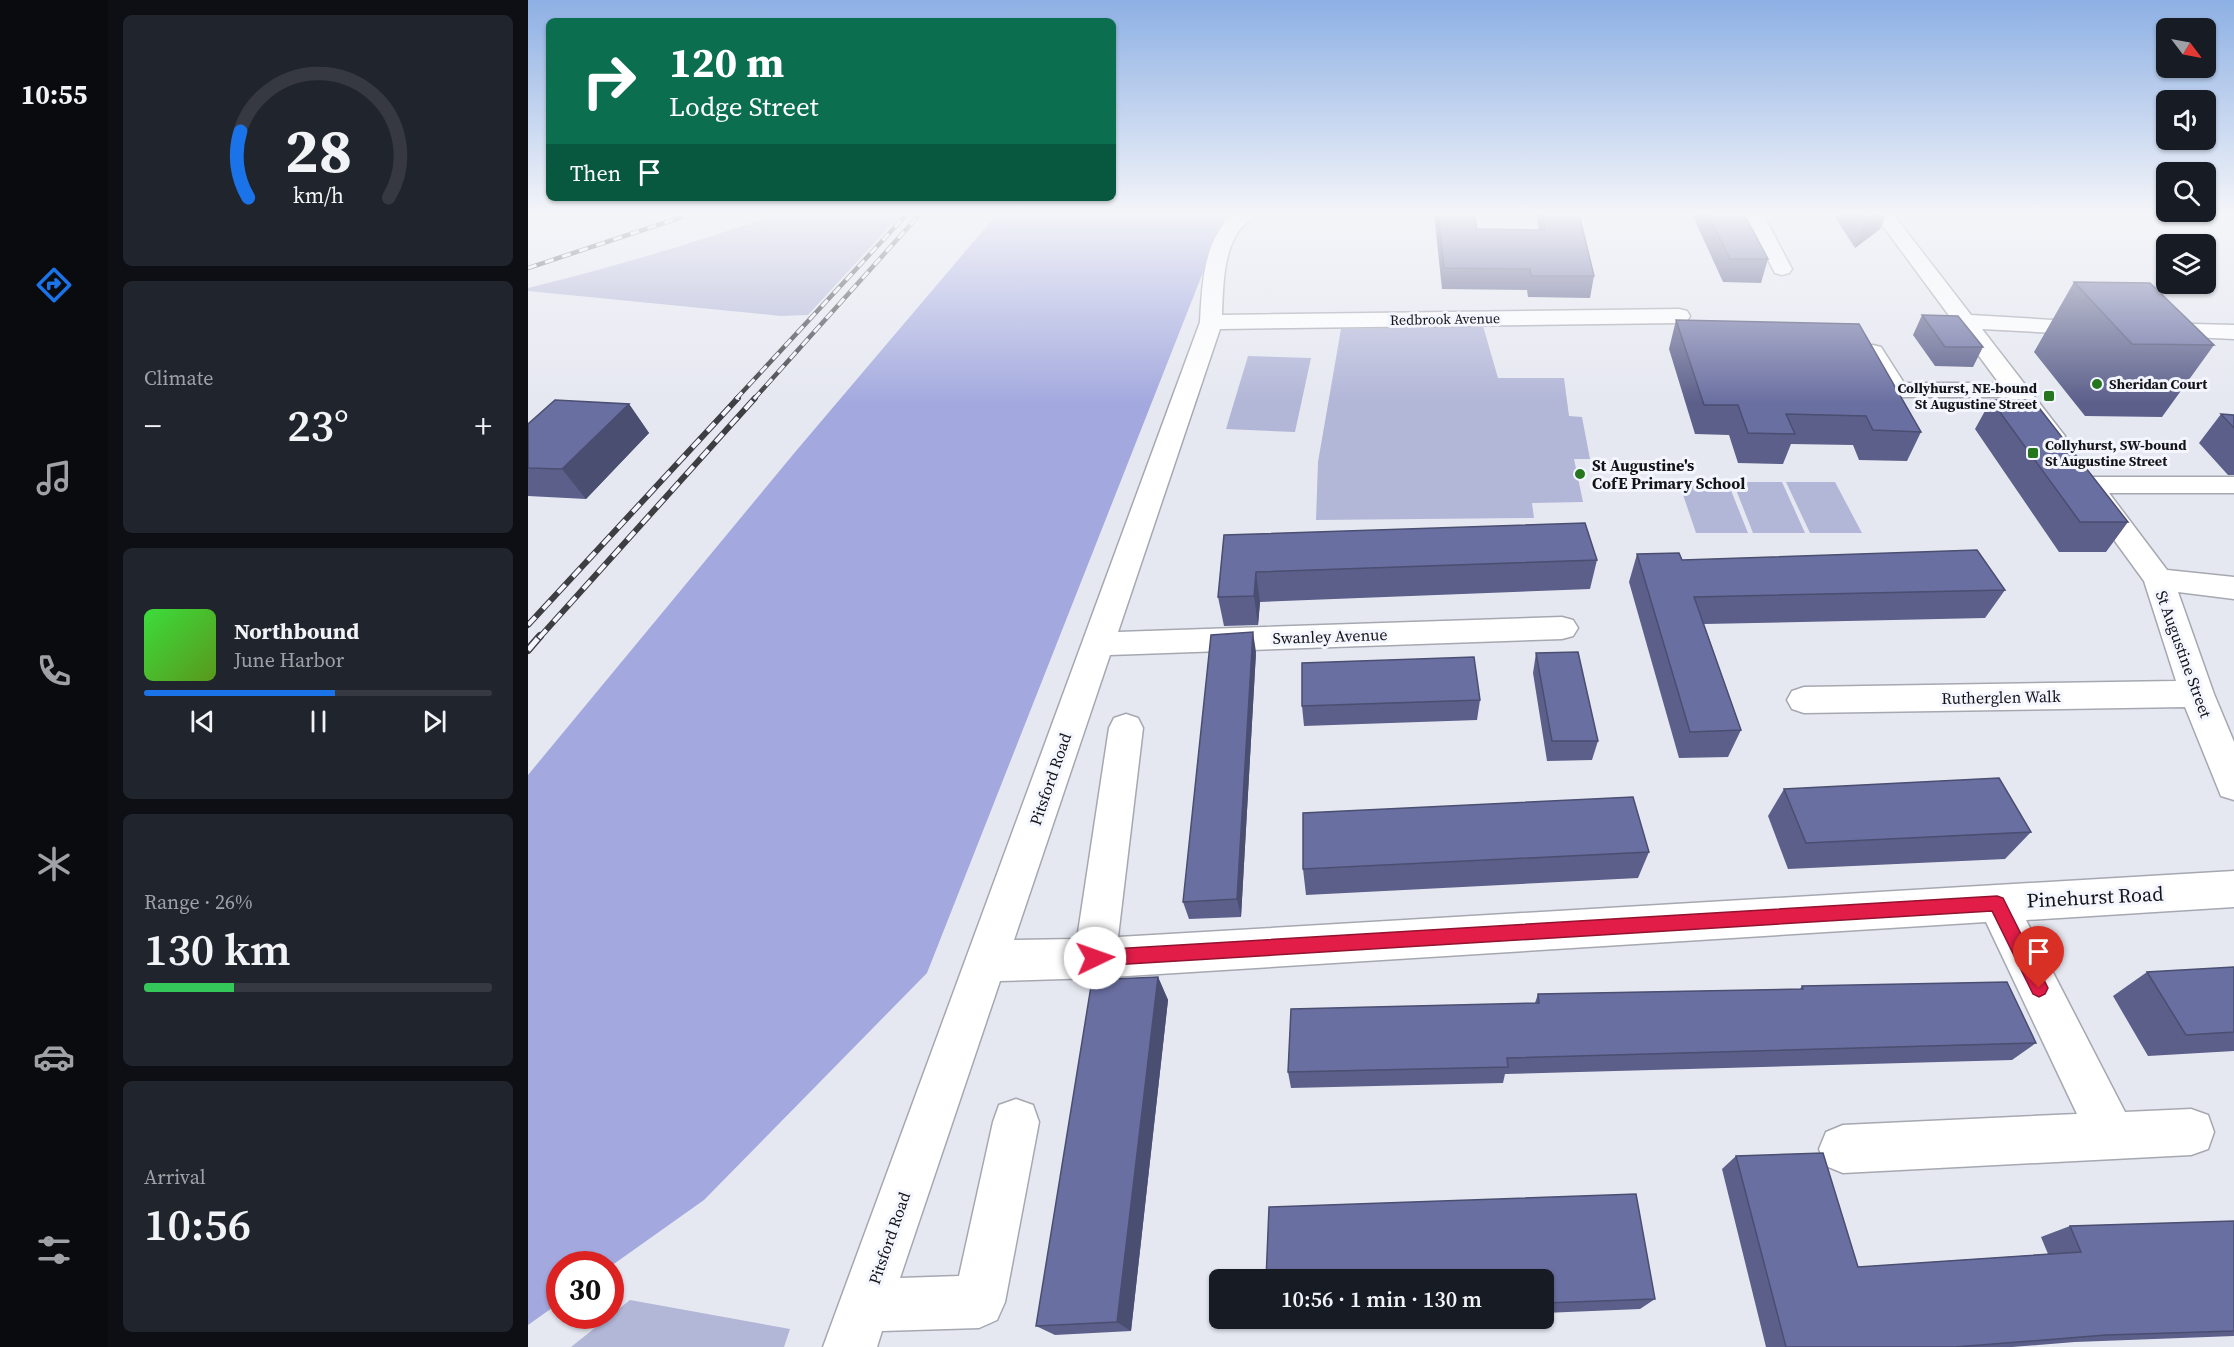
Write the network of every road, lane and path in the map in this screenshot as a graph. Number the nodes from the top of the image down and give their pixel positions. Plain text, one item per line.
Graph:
1 (1214, 277) edge
2 (1932, 277) edge
3 (1678, 316) dead end
4 (1966, 321) junction
5 (1211, 322) junction
6 (2234, 332) edge
7 (1856, 342) edge
8 (2019, 390) junction
9 (2077, 469) junction
10 (2234, 485) edge
11 (2158, 579) junction
12 (2234, 588) edge
13 (1562, 628) dead end
14 (1097, 645) junction
15 (2197, 694) junction
16 (1804, 700) dead end
17 (1126, 728) dead end
18 (2234, 785) edge
19 (2234, 889) edge
20 (1997, 903) junction
21 (1095, 958) junction
22 (986, 961) junction
23 (1016, 1122) dead end
24 (2191, 1132) dead end
25 (2113, 1137) junction
26 (1843, 1149) dead end
27 (858, 1326) edge

1 - 5 street, Pitsford Road
2 - 4 street, St Augustine Street
3 - 5 street, Redbrook Avenue
4 - 6 street
4 - 8 street, St Augustine Street
5 - 14 street, Pitsford Road
7 - 8 street
8 - 9 street, St Augustine Street
9 - 10 street
9 - 11 street, St Augustine Street
11 - 12 street
11 - 15 street, St Augustine Street
13 - 14 street, Swanley Avenue
14 - 22 street, Pitsford Road
15 - 16 street, Rutherglen Walk
15 - 18 street, St Augustine Street
17 - 21 street
19 - 20 street, Pinehurst Road
20 - 21 street, Pinehurst Road
20 - 25 street
21 - 22 street, Pinehurst Road
22 - 27 street, Pitsford Road
23 - 27 street
24 - 25 street
25 - 26 street

